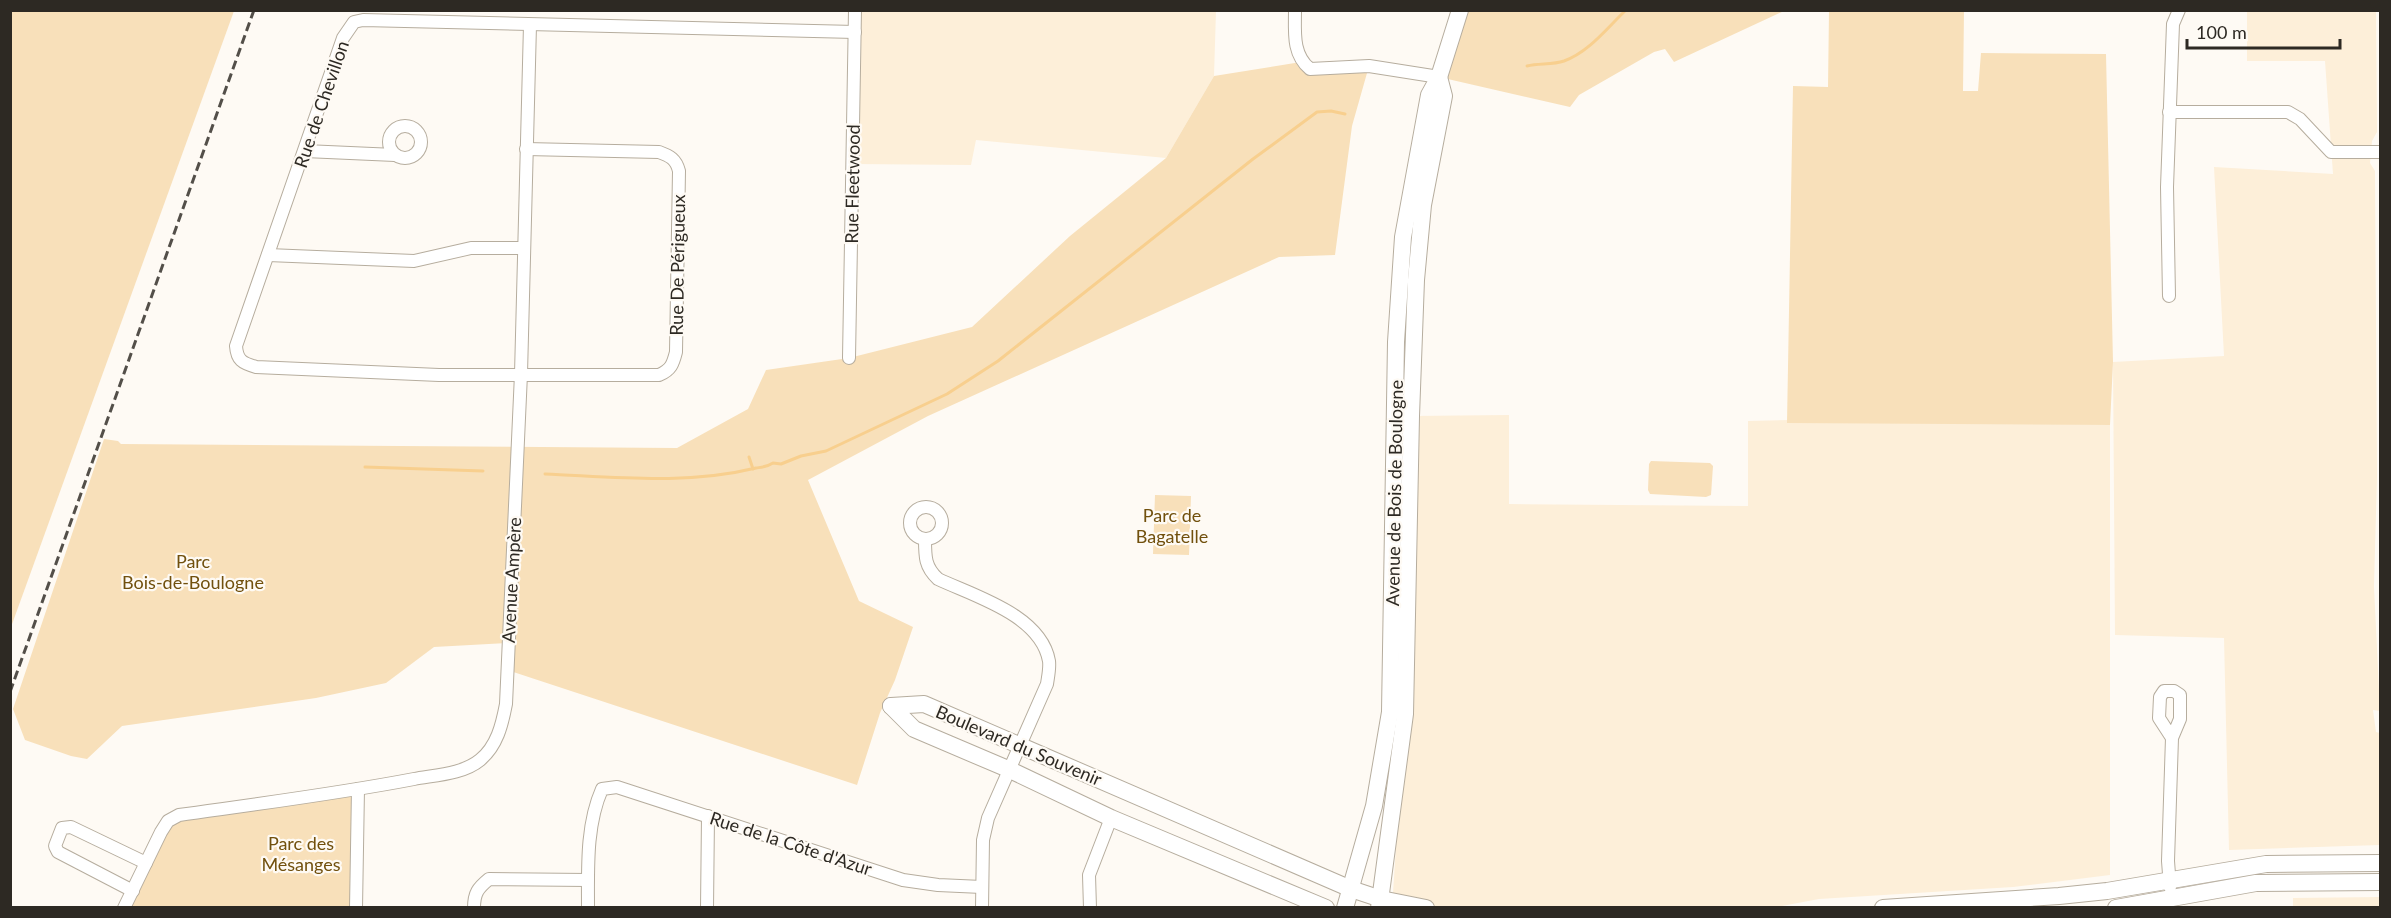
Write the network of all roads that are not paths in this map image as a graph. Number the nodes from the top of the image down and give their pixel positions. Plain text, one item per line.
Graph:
1 (855, 10) edge
2 (1295, 10) edge
3 (1460, 10) edge
4 (2179, 10) edge
5 (530, 25) junction
6 (855, 32) junction
7 (1439, 77) junction
8 (2169, 112) junction
9 (526, 149) junction
10 (305, 151) junction
11 (2380, 152) edge
12 (395, 155) dead end
13 (523, 248) junction
14 (268, 255) junction
15 (2169, 296) dead end
16 (849, 358) dead end
17 (521, 374) junction
18 (925, 539) dead end
19 (2172, 738) dead end
20 (1018, 745) junction
21 (1008, 769) junction
22 (358, 789) junction
23 (708, 816) junction
24 (1111, 818) junction
25 (146, 863) junction
26 (2380, 863) edge
27 (588, 880) junction
28 (2380, 882) edge
29 (982, 887) junction
30 (2133, 887) junction
31 (2171, 888) junction
32 (1351, 889) junction
33 (133, 891) junction
34 (1380, 903) edge
35 (2137, 905) edge
36 (124, 908) edge
37 (356, 908) edge
38 (474, 908) edge
39 (588, 908) edge
40 (707, 908) edge
41 (982, 908) edge
42 (1090, 908) edge
43 (1326, 908) edge
44 (1346, 908) edge
45 (1426, 908) edge
46 (1882, 908) edge
47 (2116, 908) edge

1 - 6 street, Rue Fleetwood
2 - 7 street
3 - 7 street, Avenue de Bois de Boulogne
4 - 8 street
5 - 6 street, Rue de Chevillon
5 - 9 street, Avenue Ampère
5 - 10 street, Rue de Chevillon
6 - 16 street, Rue Fleetwood
7 - 32 street, Avenue de Bois de Boulogne
7 - 34 street, Avenue de Bois de Boulogne
8 - 11 street
8 - 15 street
9 - 13 street, Avenue Ampère
9 - 17 street, Rue De Périgueux
10 - 12 street
10 - 14 street, Rue de Chevillon
13 - 14 street
13 - 17 street, Avenue Ampère
14 - 17 street, Rue de Chevillon
17 - 22 street, Avenue Ampère
18 - 20 street
19 - 31 street
20 - 21 street
20 - 21 street, Boulevard du Souvenir
20 - 32 street, Boulevard du Souvenir
21 - 24 street, Boulevard du Souvenir
21 - 29 street
22 - 25 street, Avenue Ampère
22 - 37 street
23 - 27 street, Rue de la Côte d'Azur
23 - 29 street, Rue de la Côte d'Azur
23 - 40 street
24 - 42 street
24 - 43 street, Boulevard du Souvenir
25 - 33 street, Avenue Ampère
25 - 33 street
26 - 31 street
27 - 38 street
27 - 39 street
28 - 31 street
29 - 41 street
30 - 31 street
30 - 35 street
30 - 46 street
31 - 35 street
32 - 34 street, Boulevard du Souvenir
32 - 44 street, Avenue de Bois de Boulogne
33 - 36 street, Avenue Ampère
34 - 45 street, Boulevard du Souvenir
35 - 47 street

